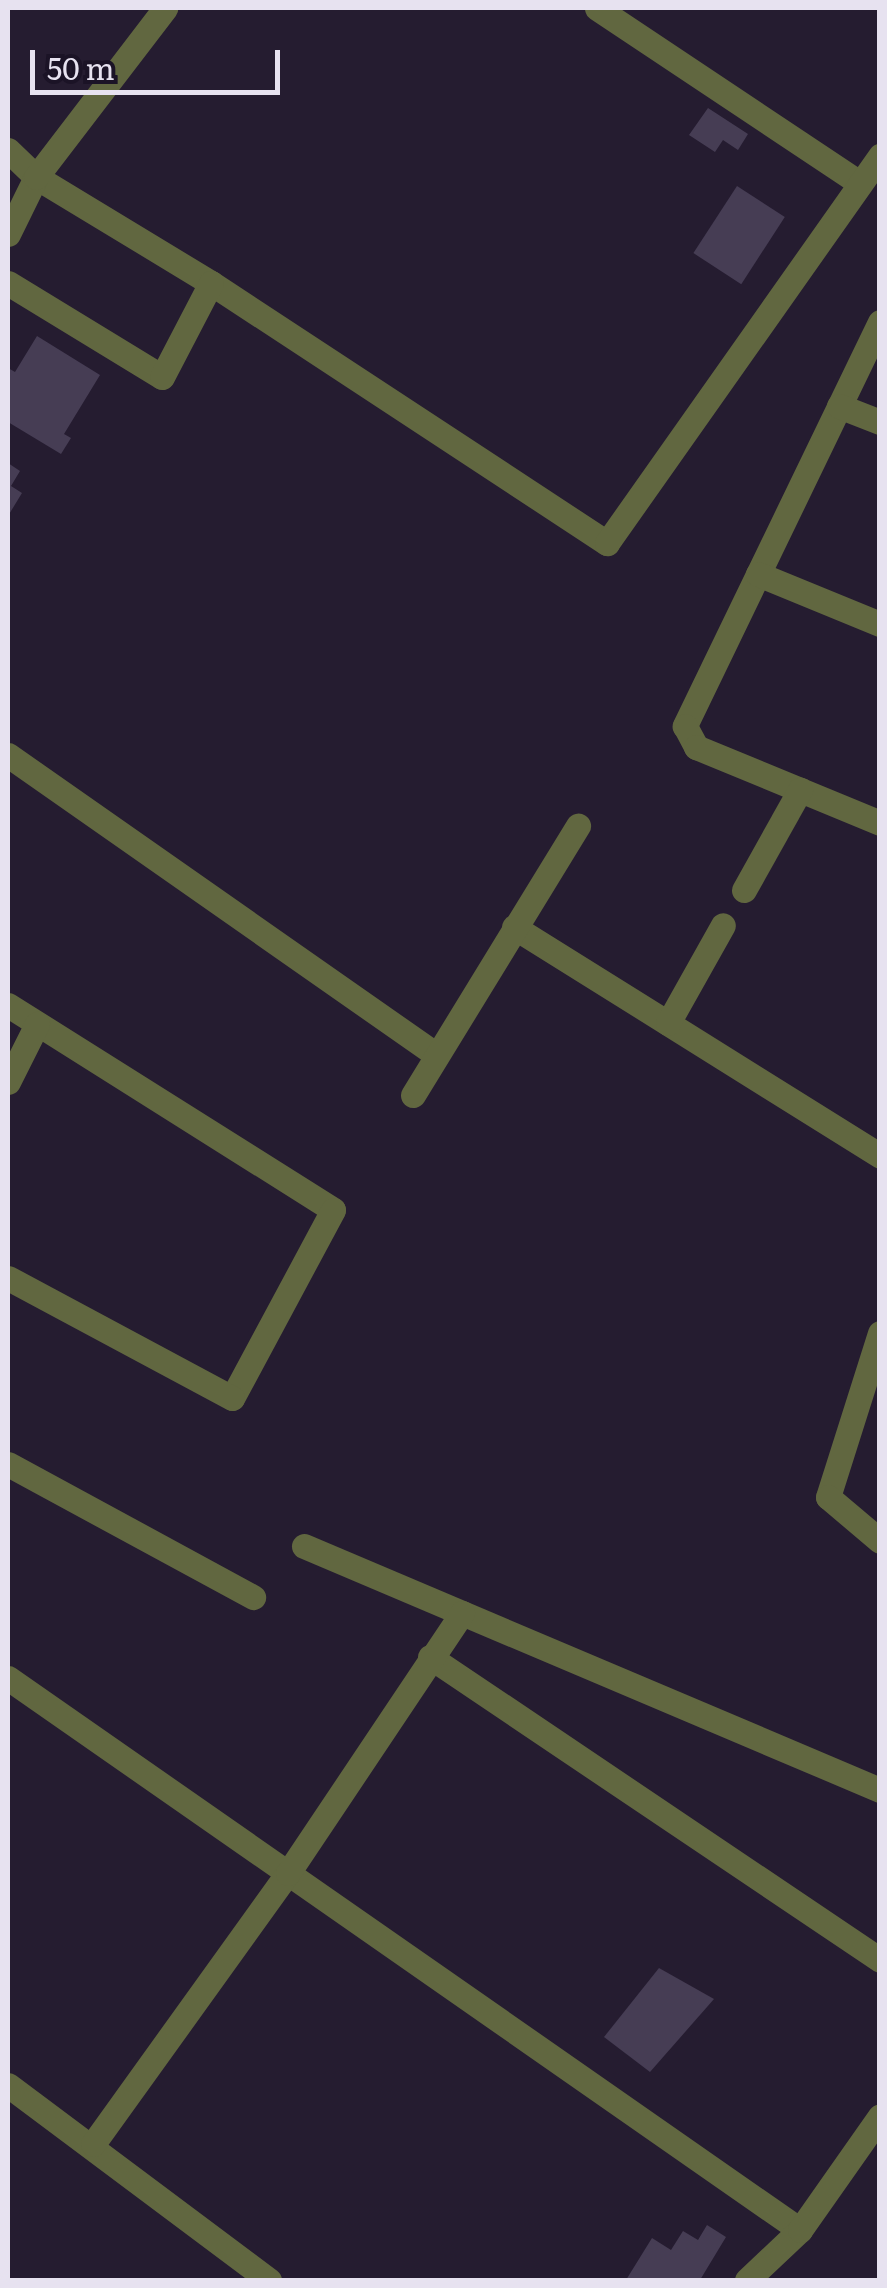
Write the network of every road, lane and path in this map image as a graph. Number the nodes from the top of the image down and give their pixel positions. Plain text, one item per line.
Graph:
1 (164, 8) edge
2 (597, 8) edge
3 (8, 150) edge
4 (880, 156) edge
5 (36, 177) junction
6 (858, 182) junction
7 (8, 234) edge
8 (210, 283) junction
9 (8, 284) edge
10 (880, 322) edge
11 (839, 406) junction
12 (880, 422) edge
13 (758, 574) junction
14 (880, 624) edge
15 (8, 755) edge
16 (800, 790) junction
17 (880, 823) edge
18 (578, 826) dead end
19 (744, 890) dead end
20 (724, 925) dead end
21 (514, 927) junction
22 (8, 1005) edge
23 (38, 1024) junction
24 (668, 1024) junction
25 (436, 1054) junction
26 (8, 1082) edge
27 (414, 1095) dead end
28 (880, 1156) edge
29 (8, 1278) edge
30 (880, 1333) edge
31 (8, 1464) edge
32 (880, 1541) edge
33 (304, 1546) dead end
34 (253, 1597) dead end
35 (462, 1613) junction
36 (430, 1657) junction
37 (8, 1678) edge
38 (880, 1790) edge
39 (288, 1874) junction
40 (880, 1960) edge
41 (8, 2085) edge
42 (880, 2116) edge
43 (92, 2144) junction
44 (800, 2230) junction
45 (269, 2280) edge
46 (747, 2280) edge

1 - 5 street
2 - 6 street
3 - 5 street
4 - 6 street
5 - 7 street
5 - 8 street
6 - 8 street
8 - 9 street
10 - 11 street
11 - 12 street
11 - 13 street
13 - 14 street
13 - 16 street
15 - 25 street
16 - 17 street
16 - 19 street
18 - 21 street
20 - 24 street
21 - 24 street
21 - 25 street
22 - 23 street
23 - 26 street
23 - 29 street
24 - 28 street
25 - 27 street
30 - 32 street
31 - 34 street
33 - 35 street
35 - 36 street
35 - 38 street
36 - 39 street
36 - 40 street
37 - 39 street
39 - 43 street
39 - 44 street
41 - 43 street
42 - 44 street
43 - 45 street
44 - 46 street

